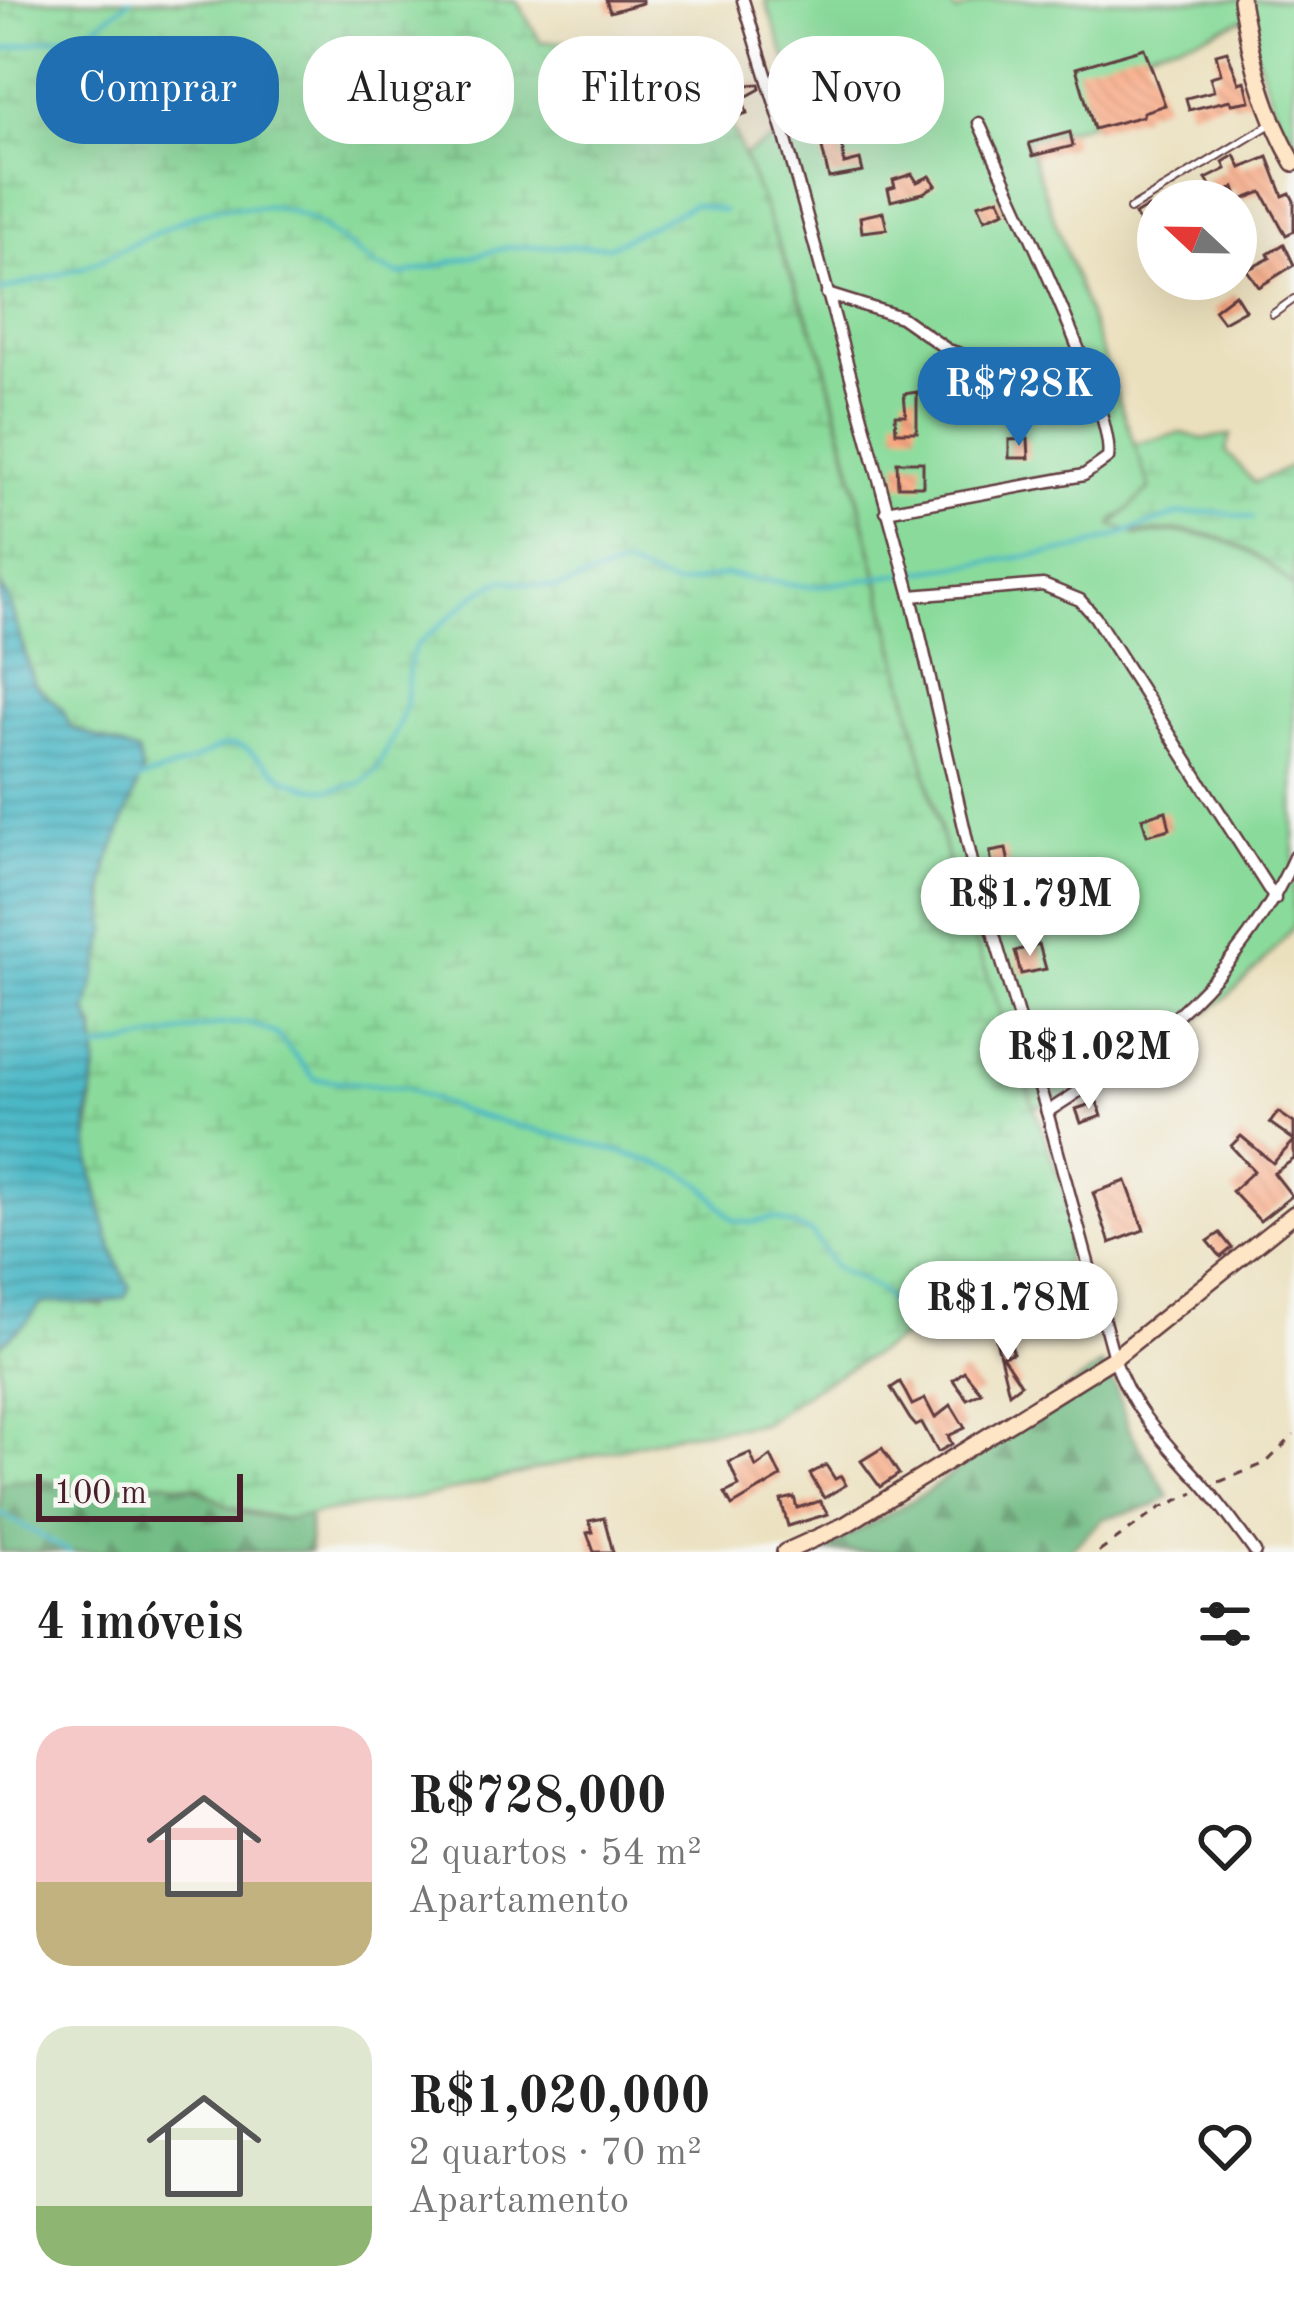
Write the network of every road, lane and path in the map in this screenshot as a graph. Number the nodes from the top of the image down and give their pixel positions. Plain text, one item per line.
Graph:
1 (743, 0) edge
2 (1241, 0) edge
3 (979, 123) dead end
4 (1271, 124) junction
5 (1294, 163) edge
6 (1130, 209) dead end
7 (827, 294) junction
8 (1294, 299) edge
9 (1273, 314) dead end
10 (1088, 376) junction
11 (886, 511) junction
12 (911, 596) junction
13 (1294, 857) edge
14 (1275, 899) junction
15 (1047, 1112) junction
16 (1294, 1214) edge
17 (1114, 1358) junction
18 (785, 1552) edge
19 (1255, 1552) edge

1 - 7 street
2 - 4 street
3 - 10 street
4 - 5 street
4 - 6 lane
7 - 10 street
7 - 11 street
8 - 9 lane
10 - 11 street
11 - 12 street
12 - 14 street
12 - 15 street
13 - 14 street
14 - 15 street
15 - 17 street
16 - 17 street
17 - 18 street
17 - 19 street

